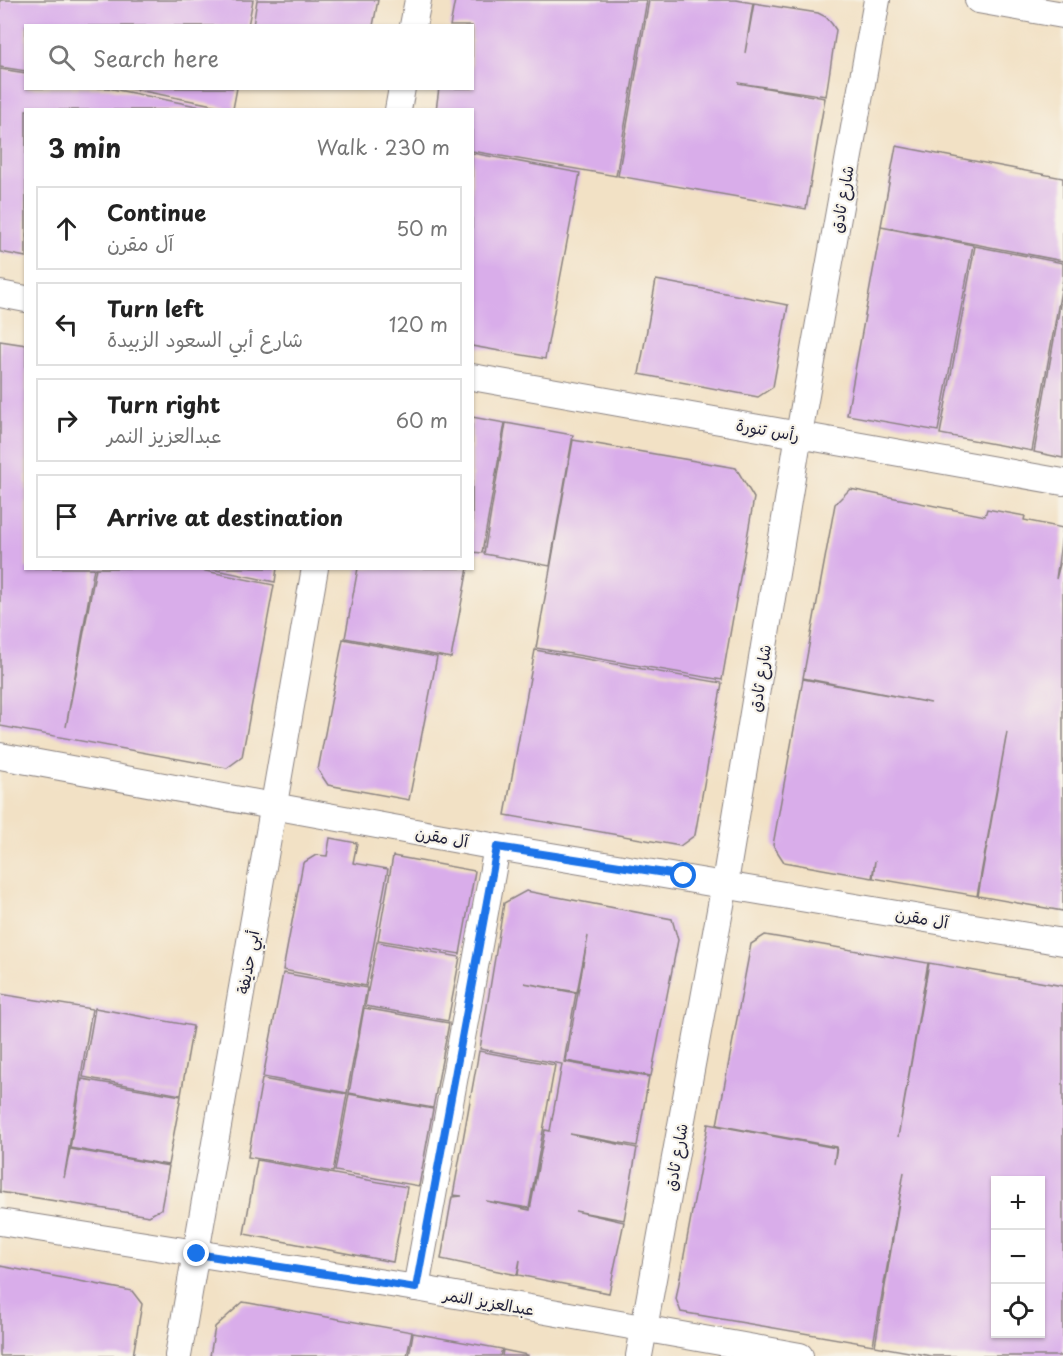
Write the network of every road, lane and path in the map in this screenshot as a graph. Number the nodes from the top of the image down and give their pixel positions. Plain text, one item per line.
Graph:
1 (418, 0) edge
2 (877, 0) edge
3 (978, 0) edge
4 (1063, 15) edge
5 (413, 24) edge
6 (402, 90) edge
7 (398, 108) edge
8 (0, 294) edge
9 (24, 298) edge
10 (474, 377) edge
11 (799, 434) junction
12 (1063, 482) edge
13 (315, 570) edge
14 (0, 756) edge
15 (274, 806) junction
16 (497, 847) junction
17 (725, 883) junction
18 (1063, 942) edge
19 (0, 1222) edge
20 (197, 1254) junction
21 (416, 1288) junction
22 (644, 1329) junction
23 (178, 1356) edge
24 (639, 1356) edge
25 (800, 1356) edge

1 - 5 street
2 - 11 street, شارع ثادق
3 - 4 street
6 - 7 street
8 - 9 street
10 - 11 street, رأس تنورة
11 - 12 street, رأس تنورة
11 - 17 street, شارع ثادق
13 - 15 street, أبي حذيفة
14 - 15 street, آل مقرن
15 - 16 street, آل مقرن
15 - 20 street, أبي حذيفة
16 - 17 street, آل مقرن
16 - 21 street
17 - 18 street, آل مقرن
17 - 22 street, شارع ثادق
19 - 20 street, عبدالعزيز النمر
20 - 21 street, عبدالعزيز النمر
20 - 23 street, أبي حذيفة
21 - 22 street, عبدالعزيز النمر
22 - 24 street, شارع ثادق
22 - 25 street, عبدالعزيز النمر

